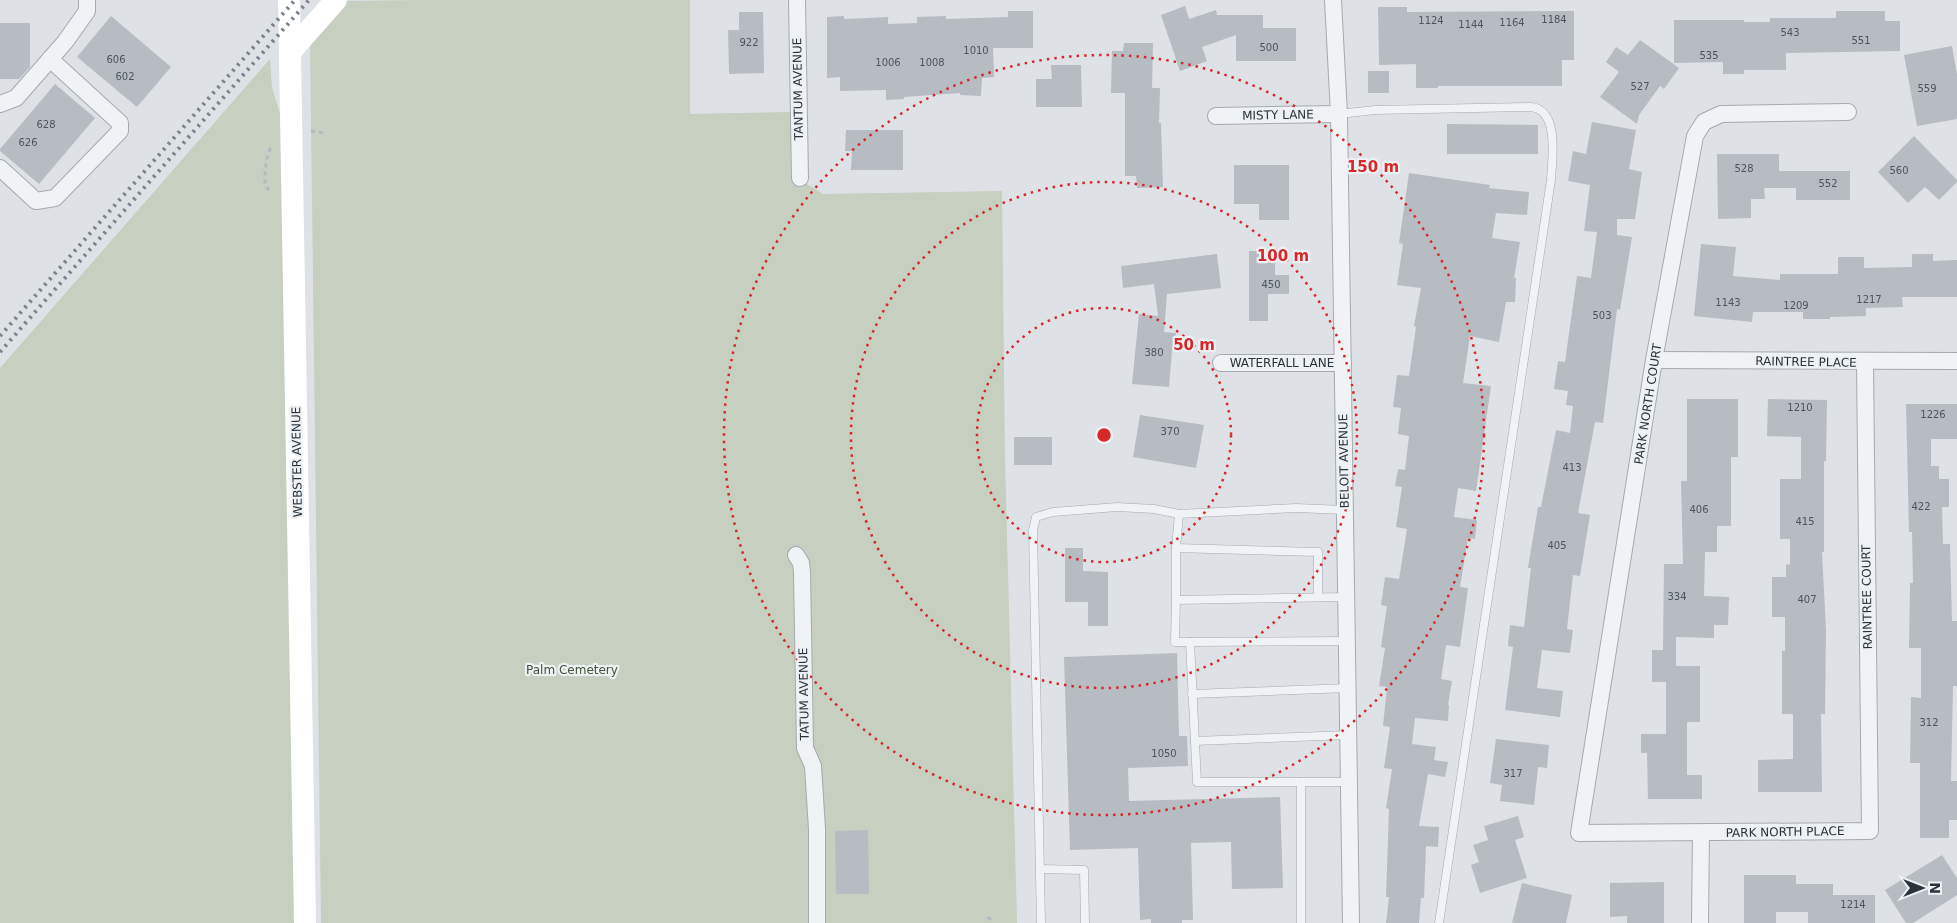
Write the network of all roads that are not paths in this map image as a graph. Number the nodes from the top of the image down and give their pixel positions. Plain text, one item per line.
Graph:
1 (87, 0) edge
2 (290, 0) edge
3 (336, 0) edge
4 (797, 0) edge
5 (1334, 0) edge
6 (290, 52) junction
7 (50, 59) junction
8 (0, 104) edge
9 (1848, 112) dead end
10 (1339, 114) junction
11 (1216, 116) dead end
12 (0, 168) edge
13 (800, 178) dead end
14 (1654, 360) junction
15 (1957, 361) edge
16 (1865, 362) junction
17 (1221, 363) dead end
18 (1343, 363) junction
19 (1345, 510) junction
20 (1179, 514) junction
21 (1176, 548) junction
22 (796, 555) dead end
23 (1346, 597) junction
24 (1318, 598) junction
25 (1176, 600) junction
26 (1347, 641) junction
27 (1190, 642) junction
28 (1348, 688) junction
29 (1192, 694) junction
30 (1348, 735) junction
31 (1195, 740) junction
32 (1301, 782) junction
33 (1349, 782) junction
34 (1870, 831) joint
35 (1580, 833) joint
36 (1701, 833) junction
37 (1040, 869) junction
38 (305, 923) edge
39 (816, 923) edge
40 (1041, 923) edge
41 (1085, 923) edge
42 (1301, 923) edge
43 (1351, 923) edge
44 (1439, 923) edge
45 (1700, 923) edge

1 - 7 street
2 - 6 street, WEBSTER AVENUE
3 - 6 street
4 - 13 street, TANTUM AVENUE
5 - 10 street, BELOIT AVENUE
6 - 38 street, WEBSTER AVENUE
7 - 8 street
7 - 12 street
9 - 14 street, PARK NORTH COURT
10 - 11 street, MISTY LANE
10 - 18 street, BELOIT AVENUE
10 - 44 lane
14 - 16 street, RAINTREE PLACE
14 - 35 street, PARK NORTH COURT
15 - 16 street, RAINTREE PLACE
16 - 34 street, RAINTREE COURT
17 - 18 street, WATERFALL LANE
18 - 19 street, BELOIT AVENUE
19 - 20 lane
19 - 23 street, BELOIT AVENUE
20 - 21 lane
20 - 37 lane
21 - 24 lane
21 - 25 lane
22 - 39 street, TATUM AVENUE
23 - 24 lane
23 - 26 street, BELOIT AVENUE
24 - 25 lane
25 - 27 lane
26 - 27 lane
26 - 28 street, BELOIT AVENUE
27 - 29 lane
28 - 29 lane
28 - 30 street, BELOIT AVENUE
29 - 31 lane
30 - 31 lane
30 - 33 street, BELOIT AVENUE
31 - 32 lane
32 - 33 lane
32 - 42 lane
33 - 43 street, BELOIT AVENUE
34 - 36 street, PARK NORTH PLACE
35 - 36 street, PARK NORTH PLACE
36 - 45 street
37 - 40 lane
37 - 41 lane

